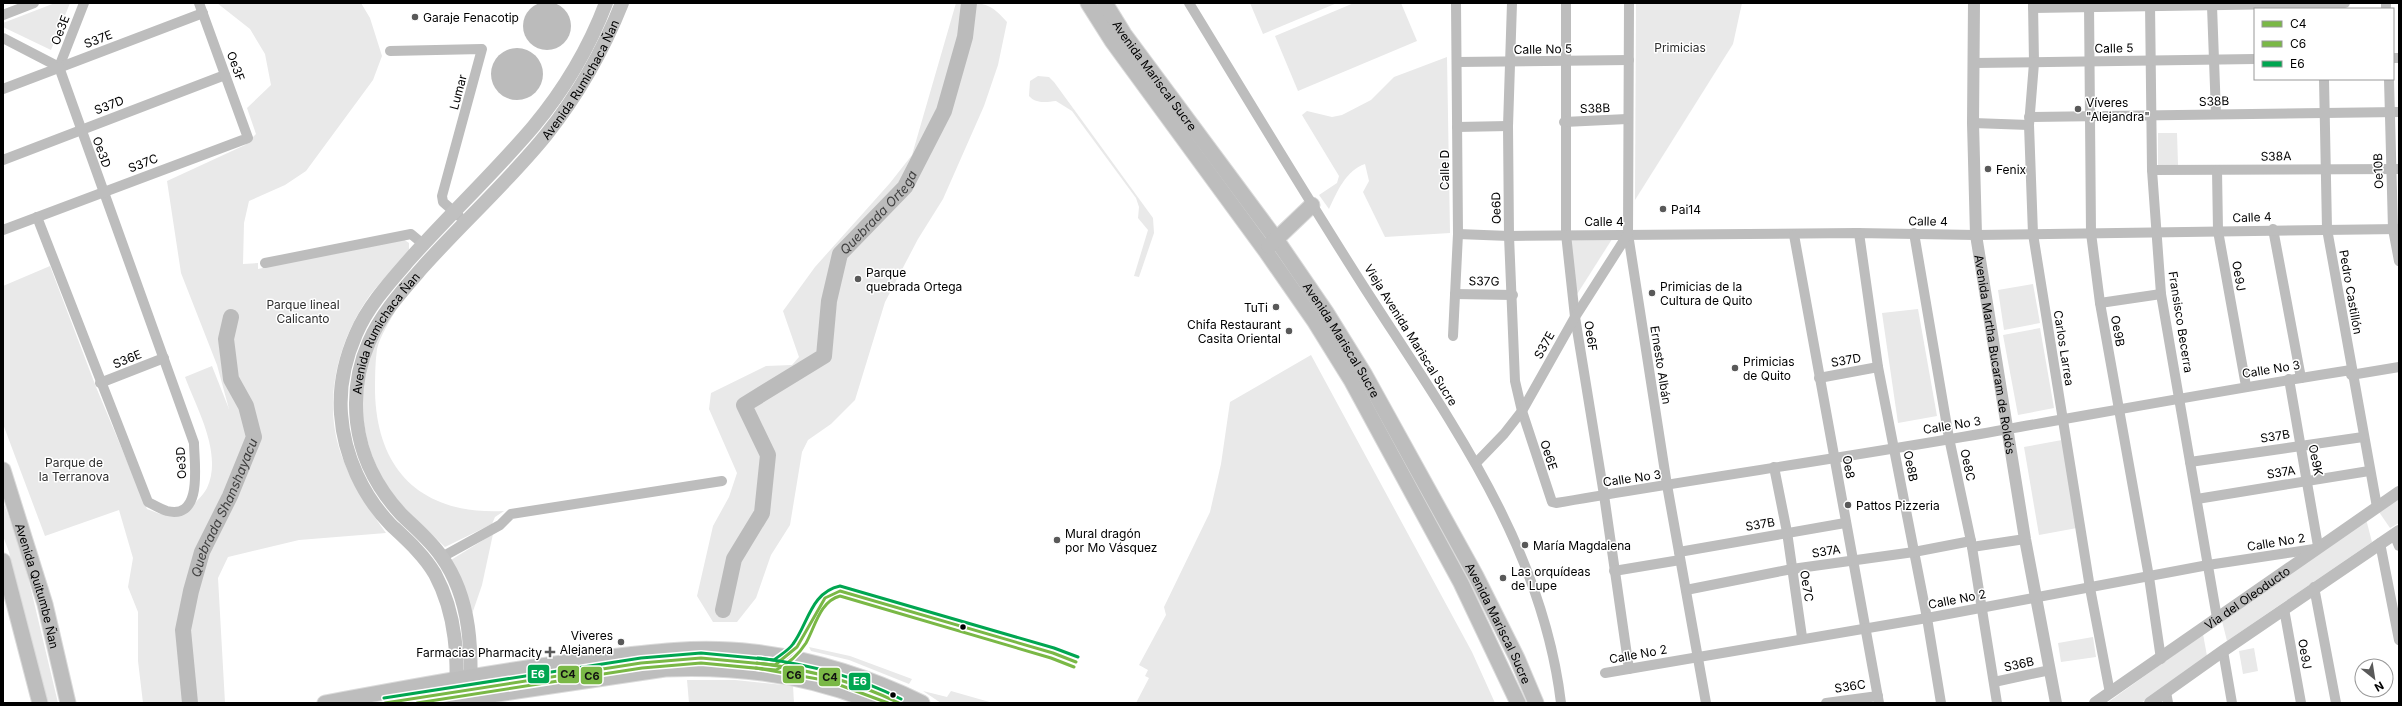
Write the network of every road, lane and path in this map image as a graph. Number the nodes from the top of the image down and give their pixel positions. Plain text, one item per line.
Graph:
1 (34, 3) edge
2 (84, 3) edge
3 (198, 3) edge
4 (606, 3) edge
5 (622, 3) edge
6 (1088, 3) edge
7 (1105, 3) edge
8 (1189, 3) edge
9 (1456, 3) edge
10 (1512, 3) edge
11 (1566, 3) edge
12 (1629, 3) edge
13 (1974, 3) edge
14 (2345, 3) edge
15 (2089, 5) edge
16 (2150, 5) edge
17 (2183, 5) edge
18 (2323, 5) edge
19 (2033, 6) edge
20 (2212, 6) junction
21 (203, 13) junction
22 (3, 15) edge
23 (3, 38) edge
24 (390, 51) dead end
25 (2254, 58) edge
26 (2213, 59) junction
27 (1629, 60) junction
28 (2151, 60) junction
29 (2090, 61) junction
30 (1457, 62) junction
31 (1509, 62) junction
32 (1565, 62) junction
33 (2034, 62) junction
34 (1974, 63) junction
35 (59, 67) junction
36 (225, 75) junction
37 (2324, 80) edge
38 (2389, 80) edge
39 (3, 89) edge
40 (2324, 112) junction
41 (2394, 112) edge
42 (2216, 114) junction
43 (2151, 115) junction
44 (2091, 116) junction
45 (1627, 119) junction
46 (2029, 121) junction
47 (1564, 122) junction
48 (1973, 123) junction
49 (1457, 126) junction
50 (1508, 126) junction
51 (80, 130) junction
52 (248, 138) joint
53 (1211, 151) junction
54 (3, 160) edge
55 (1199, 160) junction
56 (2325, 168) junction
57 (2395, 169) edge
58 (2152, 170) junction
59 (2216, 170) junction
60 (102, 192) junction
61 (1312, 205) junction
62 (454, 212) junction
63 (37, 217) junction
64 (465, 222) junction
65 (2273, 229) junction
66 (2327, 229) junction
67 (2396, 229) edge
68 (3, 230) edge
69 (2156, 231) junction
70 (2218, 231) junction
71 (1859, 233) junction
72 (1914, 233) junction
73 (2091, 233) junction
74 (1458, 234) junction
75 (1566, 234) junction
76 (1628, 234) junction
77 (2033, 234) junction
78 (1794, 235) junction
79 (1976, 235) junction
80 (1509, 236) junction
81 (1276, 239) junction
82 (424, 244) junction
83 (1265, 250) junction
84 (2399, 261) edge
85 (265, 263) dead end
86 (1455, 294) junction
87 (1513, 294) junction
88 (2161, 294) junction
89 (2100, 303) junction
90 (1574, 317) junction
91 (1454, 336) dead end
92 (164, 358) junction
93 (1878, 367) junction
94 (2399, 367) edge
95 (2351, 373) junction
96 (1819, 378) junction
97 (2301, 378) junction
98 (2289, 380) junction
99 (100, 383) junction
100 (2246, 386) junction
101 (2180, 398) junction
102 (2119, 409) junction
103 (1522, 411) junction
104 (2062, 419) junction
105 (2007, 429) junction
106 (2363, 437) junction
107 (1949, 438) junction
108 (361, 444) junction
109 (2300, 445) junction
110 (1894, 447) junction
111 (347, 448) junction
112 (1834, 457) junction
113 (2190, 462) junction
114 (1476, 463) junction
115 (1774, 467) junction
116 (3, 470) edge
117 (2369, 472) junction
118 (722, 481) dead end
119 (2307, 481) junction
120 (1667, 485) junction
121 (2399, 492) edge
122 (1604, 495) junction
123 (2198, 499) junction
124 (1556, 503) joint
125 (2377, 507) junction
126 (1845, 523) junction
127 (1786, 532) junction
128 (2396, 533) edge
129 (2025, 539) junction
130 (2380, 543) junction
131 (1971, 544) junction
132 (2399, 546) edge
133 (2316, 548) junction
134 (1914, 552) junction
135 (1679, 556) junction
136 (442, 557) junction
137 (1853, 560) junction
138 (3, 561) edge
139 (2208, 565) junction
140 (1792, 569) junction
141 (1614, 571) junction
142 (2149, 577) junction
143 (2314, 587) junction
144 (2090, 588) junction
145 (1686, 590) junction
146 (2035, 598) junction
147 (1980, 607) junction
148 (2284, 609) junction
149 (1927, 618) junction
150 (2218, 618) junction
151 (1865, 627) junction
152 (1802, 637) junction
153 (2399, 640) edge
154 (2223, 650) junction
155 (1696, 657) junction
156 (2161, 659) junction
157 (1629, 669) junction
158 (2050, 670) junction
159 (1604, 673) dead end
160 (465, 678) junction
161 (1994, 682) junction
162 (2110, 693) junction
163 (2167, 698) edge
164 (1878, 699) edge
165 (69, 701) edge
166 (463, 701) edge
167 (871, 702) edge
168 (40, 703) edge
169 (325, 703) edge
170 (438, 703) edge
171 (922, 703) edge
172 (1518, 703) edge
173 (1536, 703) edge
174 (1561, 703) edge
175 (1706, 703) edge
176 (1826, 703) edge
177 (1941, 703) edge
178 (1997, 703) edge
179 (2056, 703) edge
180 (2095, 703) edge
181 (2150, 703) edge
182 (2232, 703) edge
183 (2301, 703) edge
184 (2336, 703) edge

1 - 22 street
2 - 35 street, Oe3E
3 - 21 street, Oe3F
4 - 62 main road, Avenida Rumichaca Ñan
5 - 64 main road, Avenida Rumichaca Ñan
6 - 55 main road, Avenida Mariscal Sucre
7 - 53 main road, Avenida Mariscal Sucre
8 - 61 street, Vieja Avenida Mariscal Sucre
9 - 30 street, Calle D
10 - 31 street, Oe6D
11 - 32 street, Oe6F
12 - 27 street, Ernesto Albán
13 - 34 street, Avenida Martha Bucaram de Roldós
14 - 18 street
15 - 16 street
15 - 19 street
15 - 29 street, Oe9B
16 - 17 street
16 - 28 street, Fransisco Becerra
17 - 20 street
18 - 20 street
19 - 33 street, Carlos Larrea
20 - 26 street
21 - 35 street, S37E
21 - 36 street, Oe3F
23 - 35 street
24 - 62 street, Lumar
25 - 26 street, Calle 5
26 - 28 street, Calle 5
26 - 42 street
27 - 32 street, Calle No 5
27 - 45 street, Ernesto Albán
28 - 29 street, Calle 5
28 - 43 street, Fransisco Becerra
29 - 33 street, Calle 5
29 - 44 street, Oe9B
30 - 31 street, Calle No 5
30 - 49 street, Calle D
31 - 32 street, Calle No 5
31 - 50 street, Oe6D
32 - 47 street, Oe6F
33 - 34 street, Calle 5
33 - 46 street, Carlos Larrea
34 - 48 street, Avenida Martha Bucaram de Roldós
35 - 39 street, S37E
35 - 51 street, Oe3D
36 - 51 street, S37D
36 - 52 street, Oe3F
37 - 40 street, Pedro Castillón
38 - 41 street, Oe10B
40 - 41 street, S38B
40 - 42 street, S38B
40 - 56 street, Pedro Castillón
41 - 57 street, Oe10B
42 - 43 street, S38B
43 - 44 street, S38B
43 - 58 street, Fransisco Becerra
44 - 46 street, S38B
44 - 73 street, Oe9B
45 - 47 street, S38B
45 - 76 street, Ernesto Albán
46 - 48 street, S38B
46 - 77 street, Carlos Larrea
47 - 75 street, Oe6F
48 - 79 street, Avenida Martha Bucaram de Roldós
49 - 50 street
49 - 74 street, Calle D
50 - 80 street, Oe6D
51 - 54 street, S37D
51 - 60 street, Oe3D
52 - 60 street, S37C
53 - 55 main road
53 - 81 main road, Avenida Mariscal Sucre
55 - 83 main road, Avenida Mariscal Sucre
56 - 57 street, S38A
56 - 59 street, S38A
56 - 66 street, Pedro Castillón
57 - 67 street, Oe10B
58 - 59 street, S38A
58 - 69 street, Fransisco Becerra
59 - 70 street, Oe9J
60 - 63 street, S37C
60 - 92 street, Oe3D
61 - 81 main road
61 - 114 street, Vieja Avenida Mariscal Sucre
62 - 64 street, Lumar
62 - 82 main road, Avenida Rumichaca Ñan
63 - 68 street, S37C
63 - 99 street, Oe3D
64 - 108 main road, Avenida Rumichaca Ñan
65 - 66 street, Calle 4
65 - 70 street, Calle 4
65 - 97 street
66 - 67 street, Calle 4
66 - 95 street, Pedro Castillón
67 - 84 street, Oe10B
69 - 70 street, Calle 4
69 - 73 street, Calle 4
69 - 88 street, Fransisco Becerra
70 - 100 street, Oe9J
71 - 72 street, Calle 4
71 - 78 street, Calle 4
71 - 93 street, Oe8B
72 - 79 street, Calle 4
72 - 107 street, Oe8C
73 - 77 street, Calle 4
73 - 89 street, Oe9B
74 - 80 street, Calle 4
74 - 86 street, Calle D
75 - 76 street, Calle 4
75 - 80 street, Calle 4
75 - 90 street, Oe6F
76 - 78 street, Calle 4
76 - 90 street, S37E
76 - 120 street, Ernesto Albán
77 - 79 street, Calle 4
77 - 104 street, Carlos Larrea
78 - 96 street, Oe8
79 - 105 street, Avenida Martha Bucaram de Roldós
80 - 87 street, Oe6D
81 - 83 main road
81 - 173 main road, Avenida Mariscal Sucre
82 - 85 street
82 - 111 main road, Avenida Rumichaca Ñan
83 - 172 main road, Avenida Mariscal Sucre
86 - 87 street, S37G
86 - 91 street, Calle D
87 - 103 street, Oe6D
88 - 89 street
88 - 101 street, Fransisco Becerra
89 - 102 street, Oe9B
90 - 103 street, S37E
90 - 122 street, Oe6F
92 - 99 street, S36E
92 - 99 street, Oe3D
93 - 96 street, S37D
93 - 110 street, Oe8B
94 - 95 street, Calle No 3
95 - 97 street, Calle No 3
95 - 106 street, Pedro Castillón
96 - 112 street, Oe8
97 - 98 street, Calle No 3
98 - 100 street, Calle No 3
98 - 109 street, Oe9K
100 - 101 street, Calle No 3
101 - 102 street, Calle No 3
101 - 113 street, Fransisco Becerra
102 - 104 street, Calle No 3
102 - 142 street, Oe9B
103 - 114 street, S37E
103 - 124 street, Oe6E
104 - 105 street, Calle No 3
104 - 144 street, Carlos Larrea
105 - 107 street, Calle No 3
105 - 129 street, Avenida Martha Bucaram de Roldós
106 - 109 street, S37B
106 - 117 street, Pedro Castillón
107 - 110 street, Calle No 3
107 - 131 street, Oe8C
108 - 111 main road
108 - 136 main road, Avenida Rumichaca Ñan
109 - 113 street, S37B
109 - 119 street, Oe9K
110 - 112 street, Calle No 3
110 - 134 street, Oe8B
111 - 160 main road, Avenida Rumichaca Ñan
112 - 115 street, Calle No 3
112 - 126 street, Oe8
113 - 123 street, Fransisco Becerra
114 - 174 street, Vieja Avenida Mariscal Sucre
115 - 120 street, Calle No 3
115 - 127 street, Oe7C
116 - 165 main road, Avenida Quitumbe Ñan
117 - 119 street, S37A
117 - 125 street, Pedro Castillón
118 - 136 street
119 - 123 street, S37A
119 - 133 street, Oe9K
120 - 122 street, Calle No 3
120 - 135 street, Ernesto Albán
121 - 125 street, Via del Oleoducto
122 - 124 street, Calle No 3
122 - 141 street, Oe6F
123 - 139 street, Fransisco Becerra
125 - 133 street, Via del Oleoducto
126 - 127 street, S37B
126 - 137 street, Oe8
127 - 135 street, S37B
127 - 140 street, Oe7C
128 - 130 street
128 - 132 street
129 - 131 street, S37A
129 - 146 street, Avenida Martha Bucaram de Roldós
130 - 143 street
130 - 153 street
131 - 134 street, S37A
131 - 147 street, Oe8C
133 - 139 street, Calle No 2
133 - 150 street, Via del Oleoducto
134 - 137 street, S37A
134 - 149 street, Oe8B
135 - 141 street, S37B
135 - 145 street, Ernesto Albán
136 - 160 main road, Avenida Rumichaca Ñan
137 - 140 street, S37A
137 - 151 street, Oe8
138 - 168 main road
139 - 142 street, Calle No 2
139 - 150 street, Fransisco Becerra
140 - 145 street, S37A
140 - 152 street, Oe7C
141 - 157 street, Oe6F
142 - 144 street, Calle No 2
142 - 156 street, Oe9B
143 - 148 street
143 - 184 street
144 - 146 street, Calle No 2
144 - 162 street, Carlos Larrea
145 - 155 street, Ernesto Albán
146 - 147 street, Calle No 2
146 - 158 street, Avenida Martha Bucaram de Roldós
147 - 149 street, Calle No 2
147 - 161 street, Oe8C
148 - 154 street
148 - 183 street, Oe9J
149 - 151 street, Calle No 2
149 - 177 street, Oe8B
150 - 156 street, Via del Oleoducto
151 - 152 street, Calle No 2
151 - 164 street, Oe8
152 - 155 street, Calle No 2
154 - 163 street
154 - 182 street
155 - 157 street, Calle No 2
155 - 175 street, Ernesto Albán
156 - 162 street, Via del Oleoducto
157 - 159 street, Calle No 2
158 - 161 street, S36B
158 - 179 street, Avenida Martha Bucaram de Roldós
160 - 166 main road, Avenida Rumichaca Ñan
160 - 169 main road
160 - 171 main road
161 - 178 street, Oe8C
162 - 180 street, Via del Oleoducto
163 - 181 street
164 - 176 street, S36C
166 - 167 main road
166 - 170 main road

